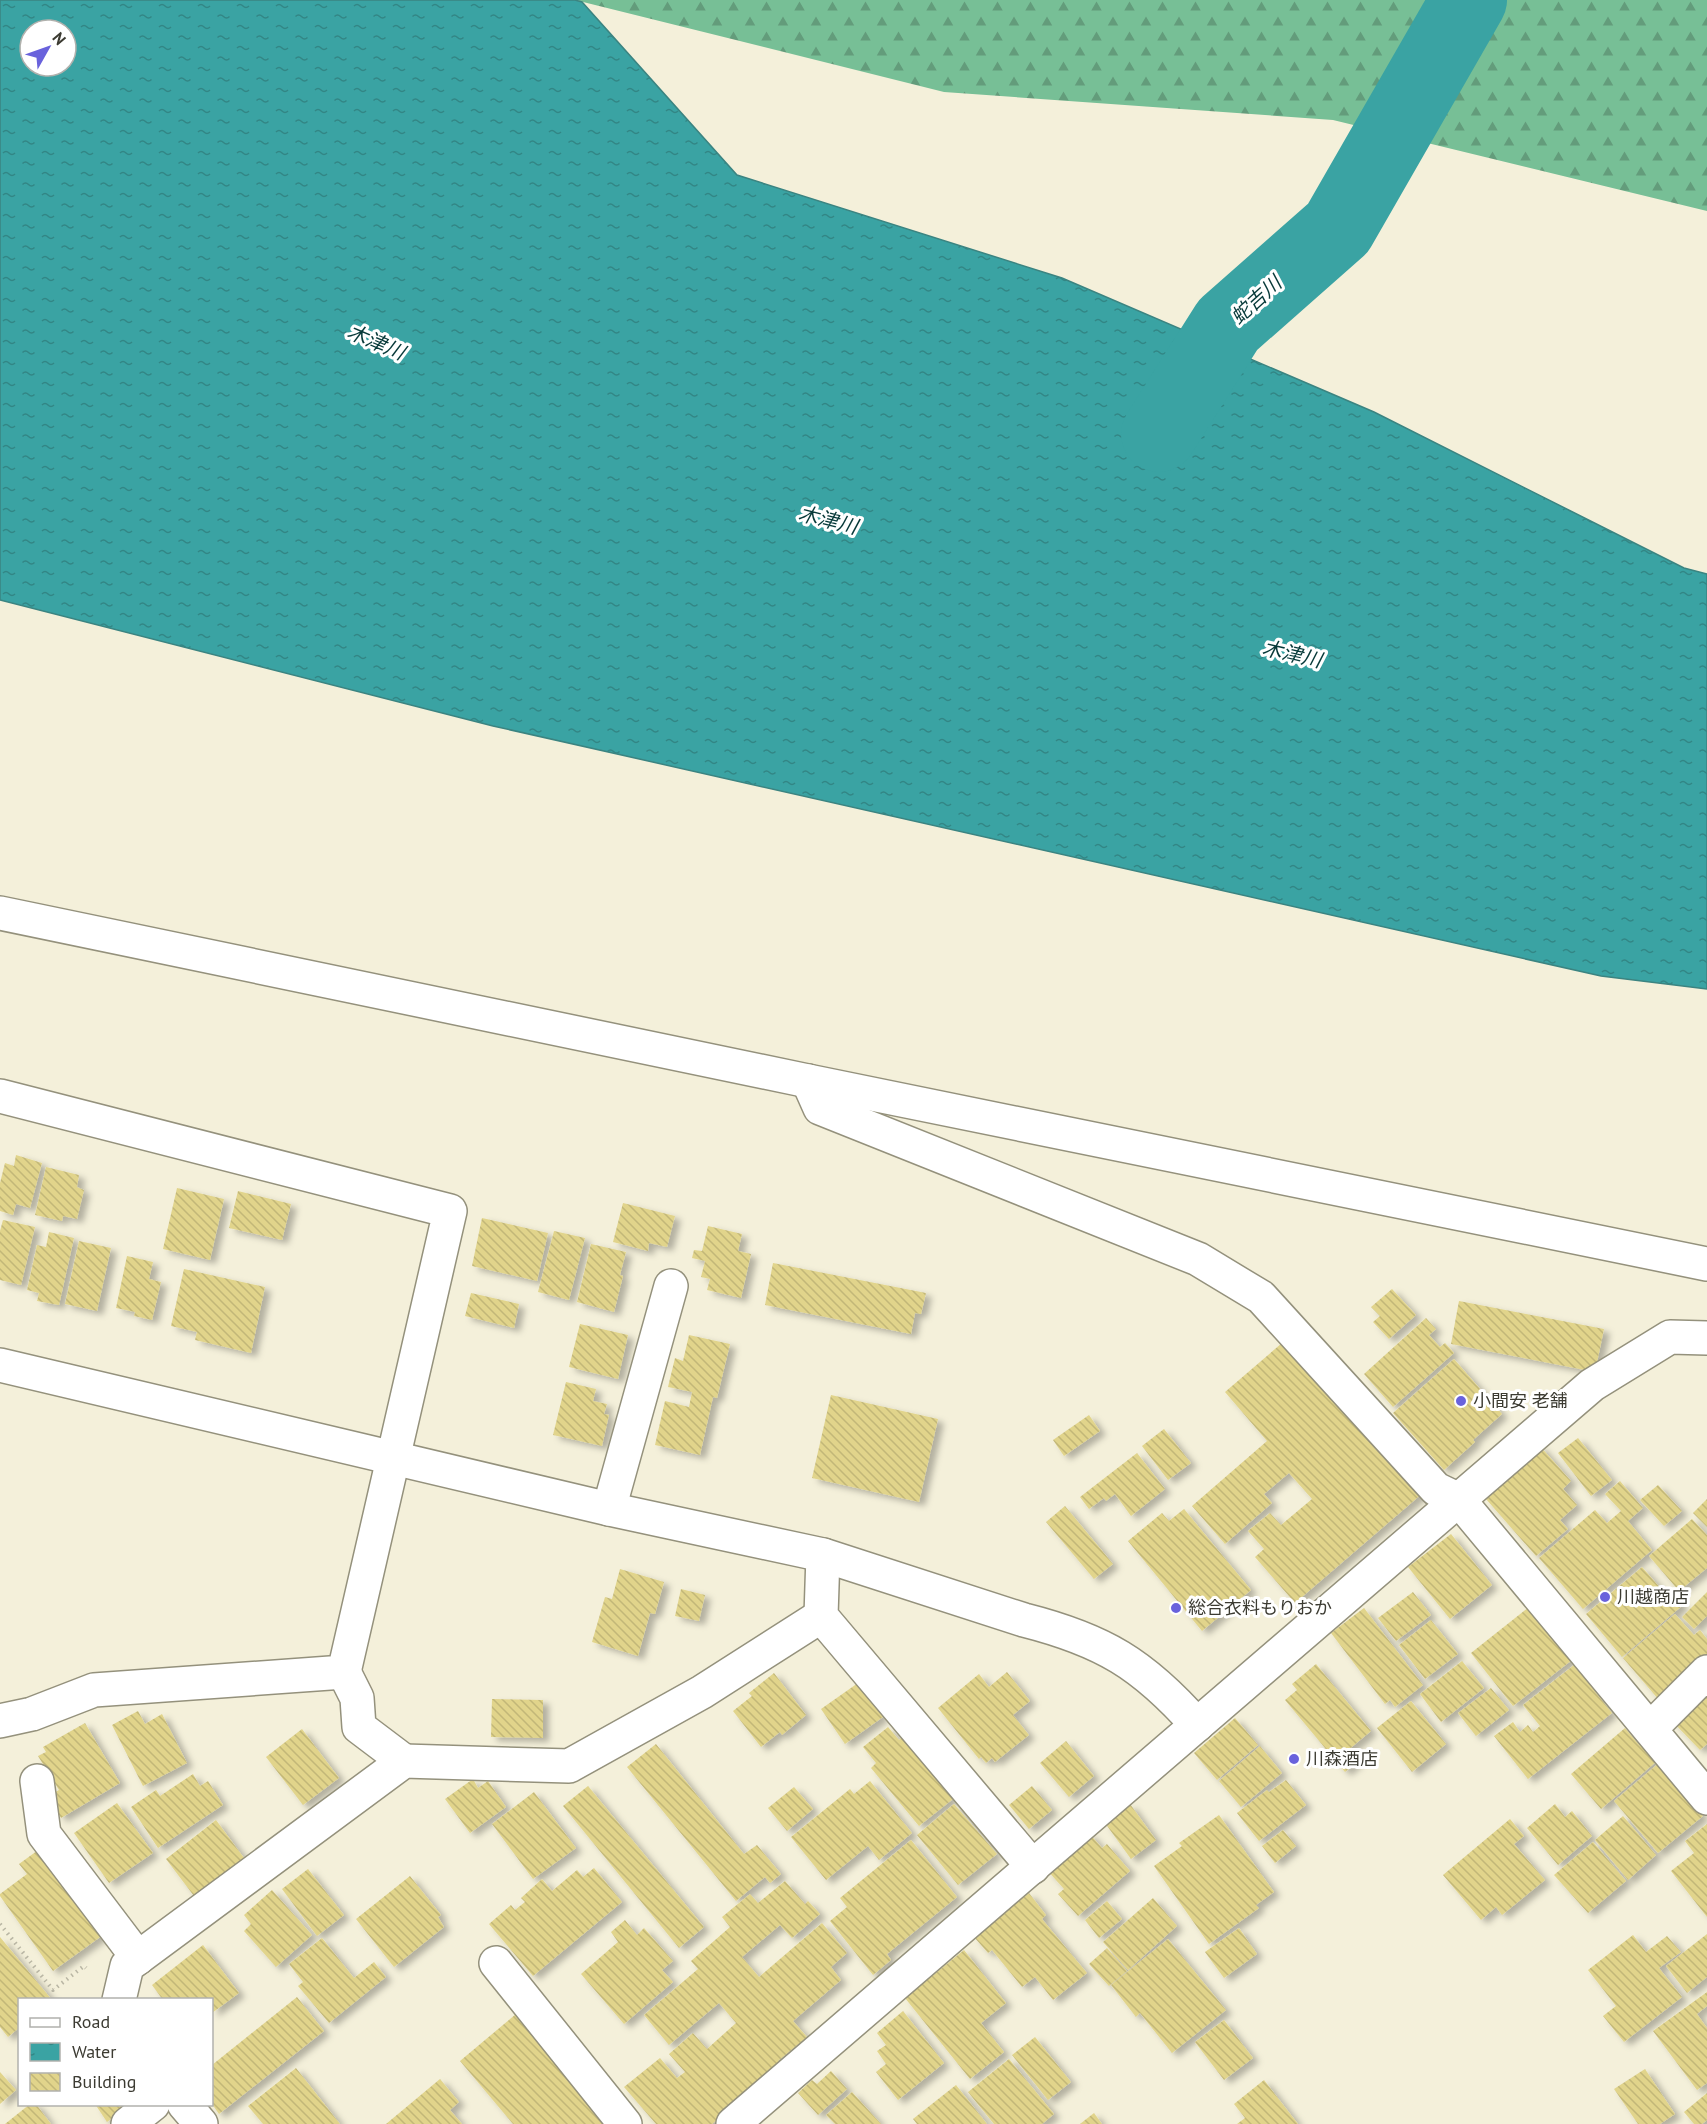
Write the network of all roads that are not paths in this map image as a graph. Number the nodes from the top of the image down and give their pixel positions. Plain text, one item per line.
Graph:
1 (0, 913) edge
2 (808, 1081) junction
3 (0, 1096) edge
4 (1707, 1264) edge
5 (671, 1286) dead end
6 (1707, 1338) edge
7 (0, 1365) edge
8 (394, 1458) junction
9 (1459, 1500) junction
10 (609, 1509) junction
11 (823, 1555) junction
12 (821, 1616) junction
13 (344, 1672) junction
14 (1707, 1672) edge
15 (0, 1721) edge
16 (1197, 1725) junction
17 (1650, 1729) junction
18 (404, 1761) junction
19 (1701, 1779) edge
20 (38, 1781) dead end
21 (1033, 1866) junction
22 (138, 1958) junction
23 (496, 1963) dead end
24 (119, 1998) edge
25 (150, 2106) edge
26 (186, 2106) edge
27 (128, 2124) edge
28 (201, 2124) edge
29 (625, 2124) edge
30 (733, 2124) edge

1 - 2 street
2 - 4 street
2 - 9 street
3 - 8 street
5 - 10 street
6 - 9 street
7 - 8 street
8 - 10 street
8 - 13 street
9 - 16 street
9 - 17 street
10 - 11 street
11 - 12 street
11 - 16 street
12 - 18 street
12 - 21 street
13 - 15 street
13 - 18 street
14 - 17 street
16 - 21 street
17 - 19 street
18 - 22 street
20 - 22 street
21 - 30 street
22 - 24 street
23 - 29 street
25 - 27 street
26 - 28 street

